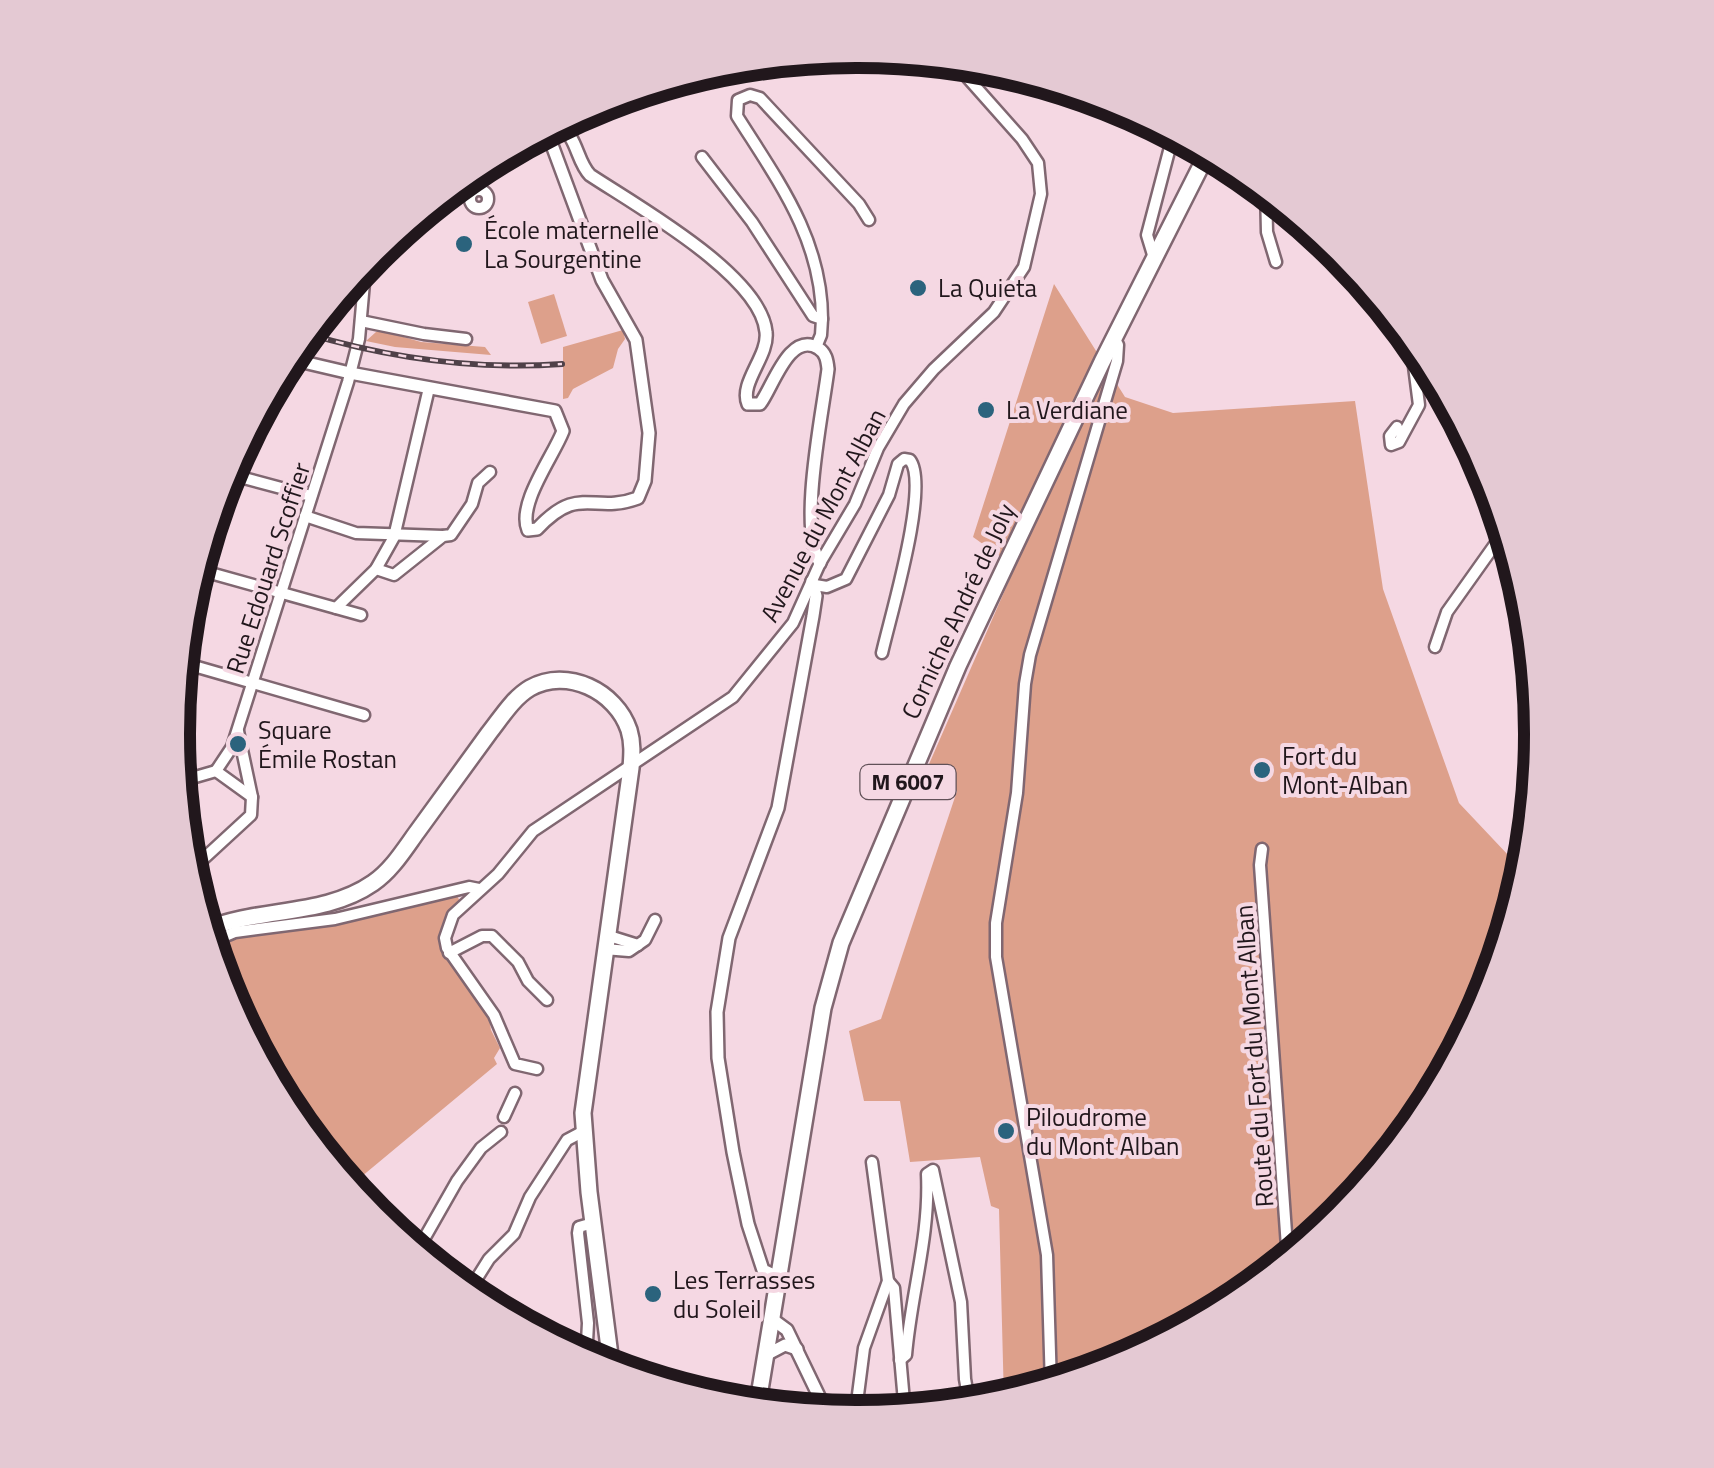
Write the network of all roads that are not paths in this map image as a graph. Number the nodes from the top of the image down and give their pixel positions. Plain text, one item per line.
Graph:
1 (967, 77) edge
2 (568, 133) edge
3 (552, 142) edge
4 (1171, 146) edge
5 (702, 157) dead end
6 (1202, 164) edge
7 (471, 194) dead end
8 (466, 195) edge
9 (1267, 208) edge
10 (869, 220) dead end
11 (1152, 224) junction
12 (1166, 235) junction
13 (1154, 258) junction
14 (1276, 262) dead end
15 (364, 287) edge
16 (822, 319) junction
17 (361, 320) junction
18 (1114, 338) junction
19 (466, 339) dead end
20 (816, 346) junction
21 (304, 362) edge
22 (350, 373) junction
23 (1417, 374) edge
24 (430, 388) junction
25 (1397, 428) dead end
26 (490, 472) dead end
27 (242, 478) edge
28 (310, 496) junction
29 (304, 516) junction
30 (396, 533) junction
31 (443, 536) junction
32 (1496, 544) edge
33 (820, 563) junction
34 (376, 569) junction
35 (210, 573) edge
36 (814, 583) junction
37 (280, 593) junction
38 (336, 608) junction
39 (361, 615) dead end
40 (1435, 647) dead end
41 (882, 653) dead end
42 (194, 666) edge
43 (253, 682) junction
44 (364, 714) dead end
45 (238, 730) junction
46 (632, 741) junction
47 (655, 752) junction
48 (631, 768) junction
49 (216, 771) junction
50 (192, 778) edge
51 (252, 797) junction
52 (1262, 848) dead end
53 (202, 860) edge
54 (479, 888) junction
55 (654, 920) dead end
56 (219, 925) edge
57 (223, 938) edge
58 (605, 942) junction
59 (449, 953) junction
60 (546, 1000) dead end
61 (523, 1068) junction
62 (537, 1070) dead end
63 (516, 1080) dead end
64 (515, 1094) dead end
65 (504, 1117) dead end
66 (584, 1131) junction
67 (502, 1132) dead end
68 (872, 1162) dead end
69 (593, 1222) junction
70 (424, 1240) edge
71 (1287, 1243) edge
72 (780, 1278) junction
73 (476, 1280) edge
74 (888, 1281) junction
75 (772, 1319) junction
76 (587, 1343) edge
77 (797, 1349) junction
78 (610, 1353) edge
79 (766, 1356) junction
80 (900, 1360) junction
81 (1051, 1371) edge
82 (967, 1391) edge
83 (760, 1393) edge
84 (821, 1399) edge
85 (904, 1399) edge
86 (857, 1400) edge

1 - 33 street, Avenue du Mont Alban
2 - 20 street
3 - 24 street
4 - 11 street
5 - 16 street
6 - 12 main road, Corniche André de Joly / M 6007
7 - 8 street
9 - 14 street
10 - 16 street
11 - 12 street
11 - 13 street
12 - 13 main road, Corniche André de Joly / M 6007
13 - 18 main road, Corniche André de Joly / M 6007
15 - 17 street, Rue Edouard Scoffier
16 - 20 street
17 - 19 street
17 - 22 street, Rue Edouard Scoffier
18 - 72 main road, Corniche André de Joly / M 6007
18 - 81 street
20 - 33 street
21 - 22 street
22 - 24 street
22 - 28 street, Rue Edouard Scoffier
23 - 25 street
24 - 30 street
26 - 31 street
27 - 28 street
28 - 29 street, Rue Edouard Scoffier
29 - 30 street
29 - 37 street, Rue Edouard Scoffier
30 - 31 street
30 - 34 street
31 - 34 street
32 - 40 street
33 - 36 street, Avenue du Mont Alban
34 - 38 street
35 - 37 street
36 - 41 street
36 - 47 street, Avenue du Mont Alban
36 - 72 street
37 - 38 street
37 - 43 street, Rue Edouard Scoffier
38 - 39 street
42 - 43 street
43 - 44 street
43 - 45 street, Rue Edouard Scoffier
45 - 49 street, Rue Edouard Scoffier
45 - 51 street
46 - 47 street
46 - 48 main road
46 - 56 main road
47 - 48 street, Avenue du Mont Alban
48 - 54 street, Avenue du Mont Alban
48 - 58 main road
49 - 50 street
49 - 51 street
51 - 53 street
52 - 71 street, Route du Fort du Mont Alban
54 - 57 street
54 - 59 street, Avenue du Mont Alban
55 - 58 street
58 - 66 main road
59 - 60 street
59 - 61 street
61 - 62 street
61 - 63 street
64 - 65 street
66 - 69 main road
66 - 73 street
67 - 70 street
68 - 74 street
69 - 76 street
69 - 78 main road
72 - 75 main road, Corniche André de Joly / M 6007
74 - 80 street
74 - 86 street
75 - 77 street
75 - 79 main road, Corniche André de Joly / M 6007
77 - 79 street
77 - 84 street
79 - 83 main road, Corniche André de Joly / M 6007
80 - 82 street
80 - 85 street

